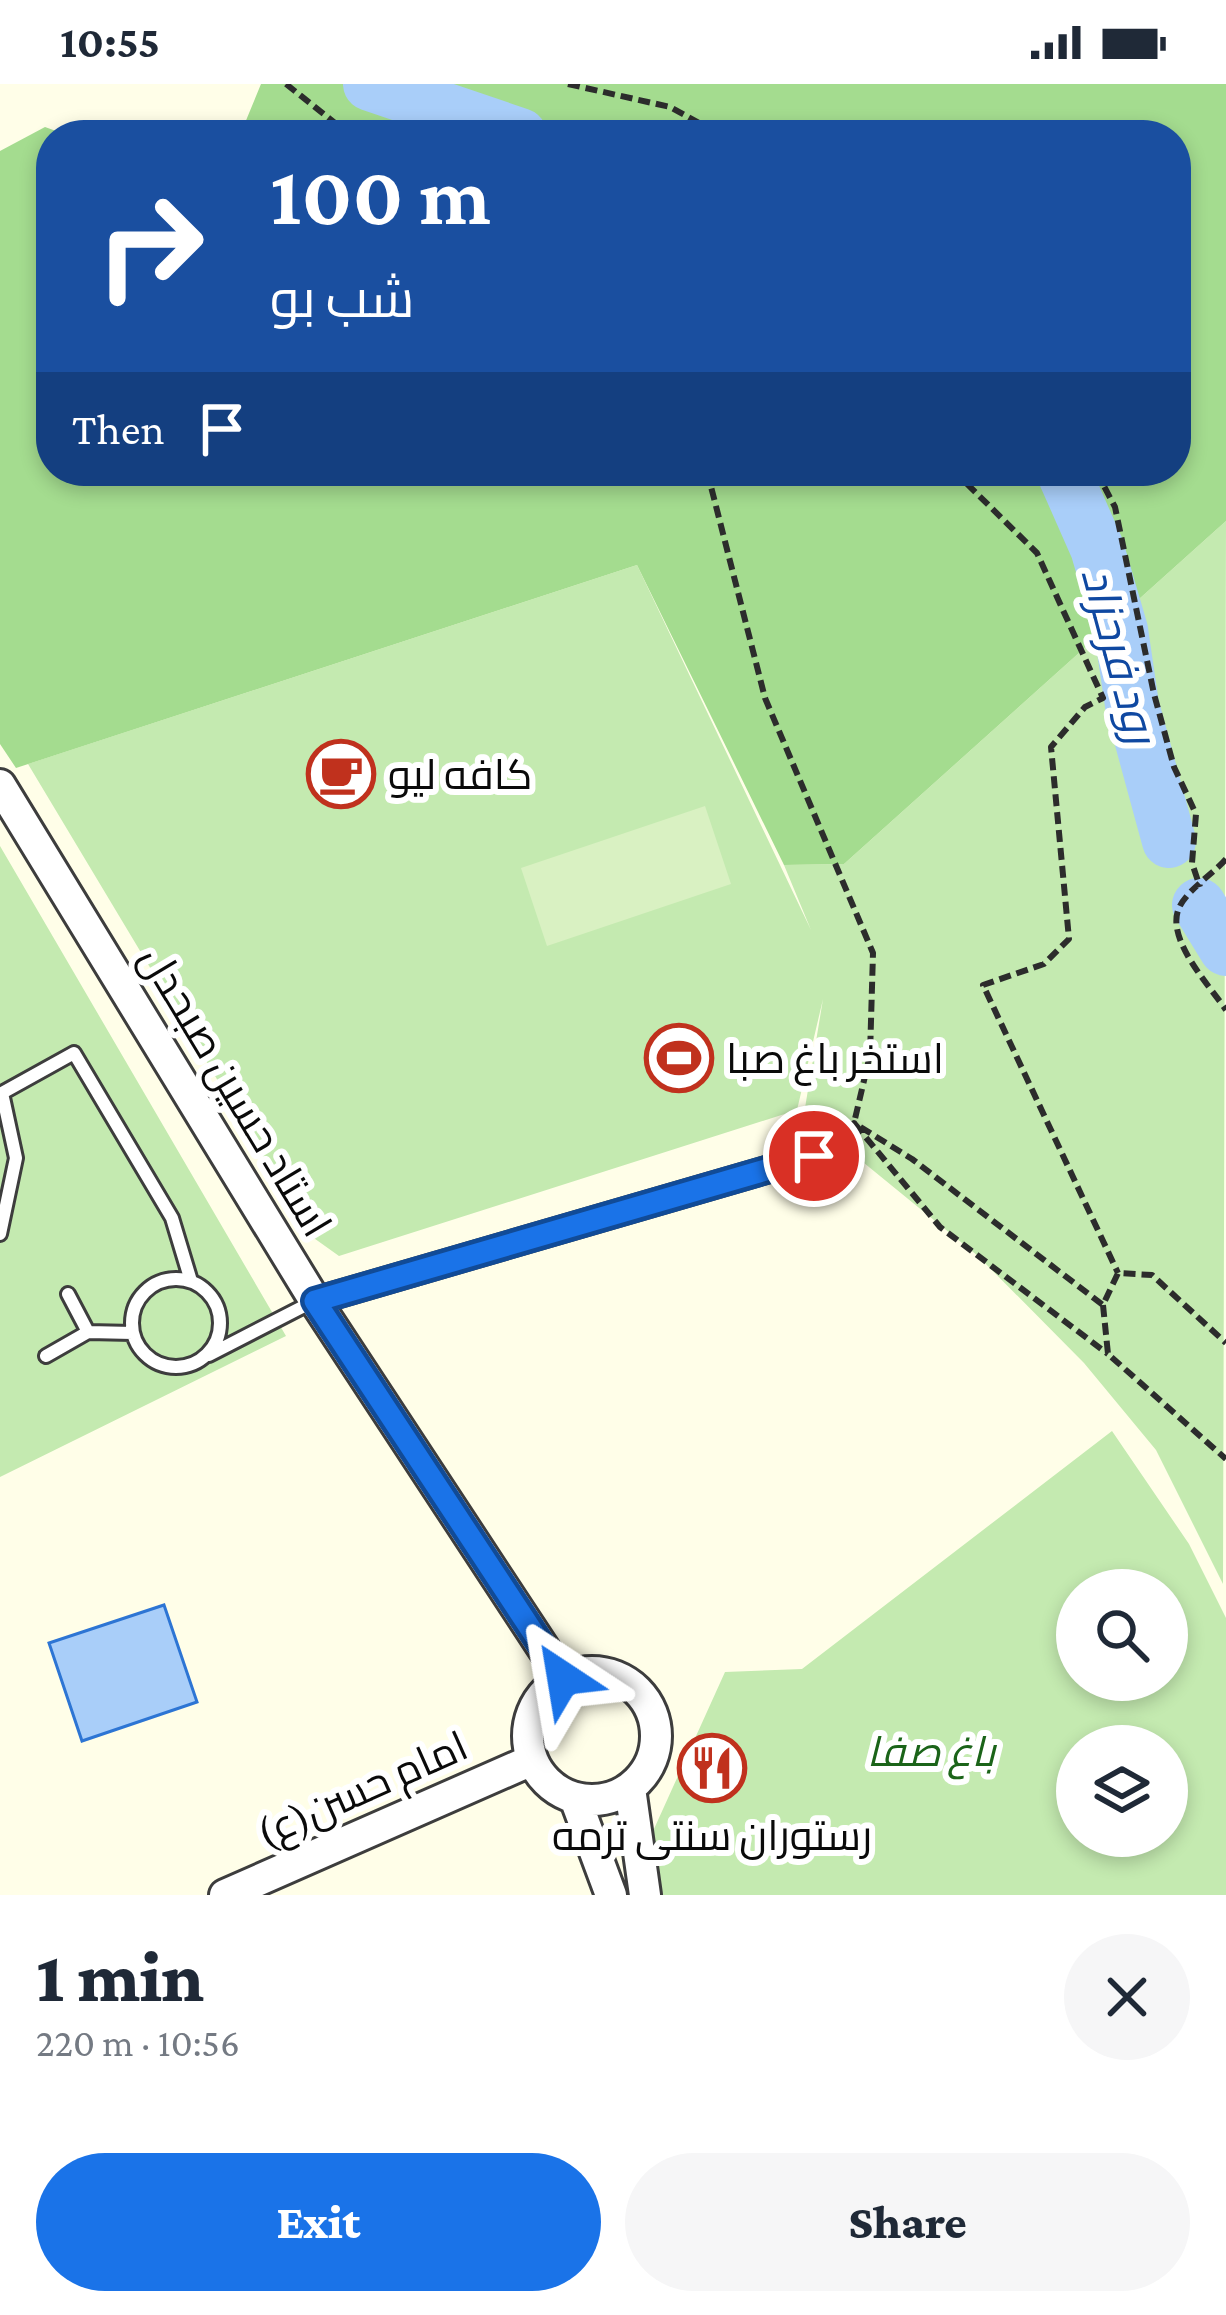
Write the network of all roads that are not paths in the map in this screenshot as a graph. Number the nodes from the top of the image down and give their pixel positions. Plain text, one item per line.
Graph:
1 (2, 788) edge
2 (814, 1156) road end
3 (0, 1234) edge
4 (191, 1281) junction
5 (68, 1294) dead end
6 (315, 1301) junction
7 (88, 1332) junction
8 (133, 1333) junction
9 (46, 1357) dead end
10 (202, 1359) junction
11 (563, 1678) junction
12 (532, 1760) junction
13 (630, 1788) junction
14 (575, 1798) junction
15 (225, 1895) edge
16 (610, 1895) edge
17 (645, 1895) edge

1 - 6 street, استاد حسین صبحدل
2 - 6 street
3 - 4 lane
4 - 8 lane
4 - 10 lane
5 - 7 lane
6 - 10 lane
6 - 11 street, استاد حسین صبحدل
7 - 8 lane
7 - 9 lane
8 - 10 lane
11 - 12 street
11 - 13 street
12 - 14 street
12 - 15 street, امام حسن(ع)
13 - 14 street
13 - 17 street
14 - 16 street

